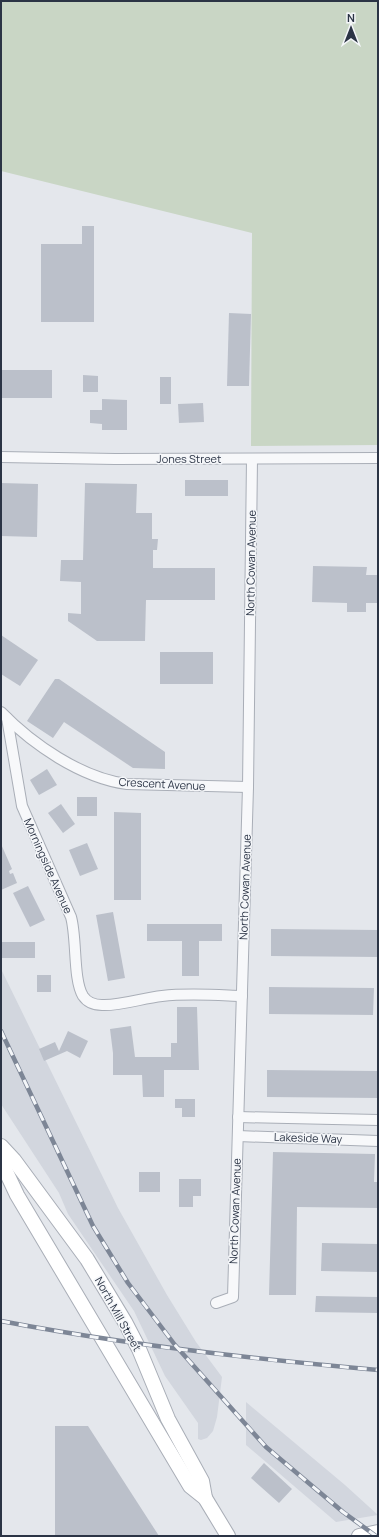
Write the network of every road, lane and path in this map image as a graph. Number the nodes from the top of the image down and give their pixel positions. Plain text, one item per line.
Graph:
1 (1, 456) edge
2 (378, 458) edge
3 (252, 459) junction
4 (4, 715) edge
5 (248, 787) junction
6 (242, 996) junction
7 (238, 1117) junction
8 (378, 1120) edge
9 (238, 1136) junction
10 (378, 1141) edge
11 (1, 1146) edge
12 (1, 1161) edge
13 (216, 1303) dead end
14 (205, 1498) junction
15 (378, 1532) edge
16 (227, 1535) edge
17 (359, 1536) edge

1 - 3 street, Jones Street
2 - 3 street, Jones Street
3 - 5 street, North Cowan Avenue
4 - 5 street, Crescent Avenue
4 - 6 street, Morningside Avenue
5 - 6 street, North Cowan Avenue
6 - 7 street, North Cowan Avenue
7 - 8 street, Lakeside Way
7 - 9 street, North Cowan Avenue
9 - 10 street, Lakeside Way
9 - 13 street, North Cowan Avenue
11 - 14 main road, North Mill Street
12 - 14 main road, North Mill Street
14 - 16 main road, North Mill Street
15 - 17 main road

